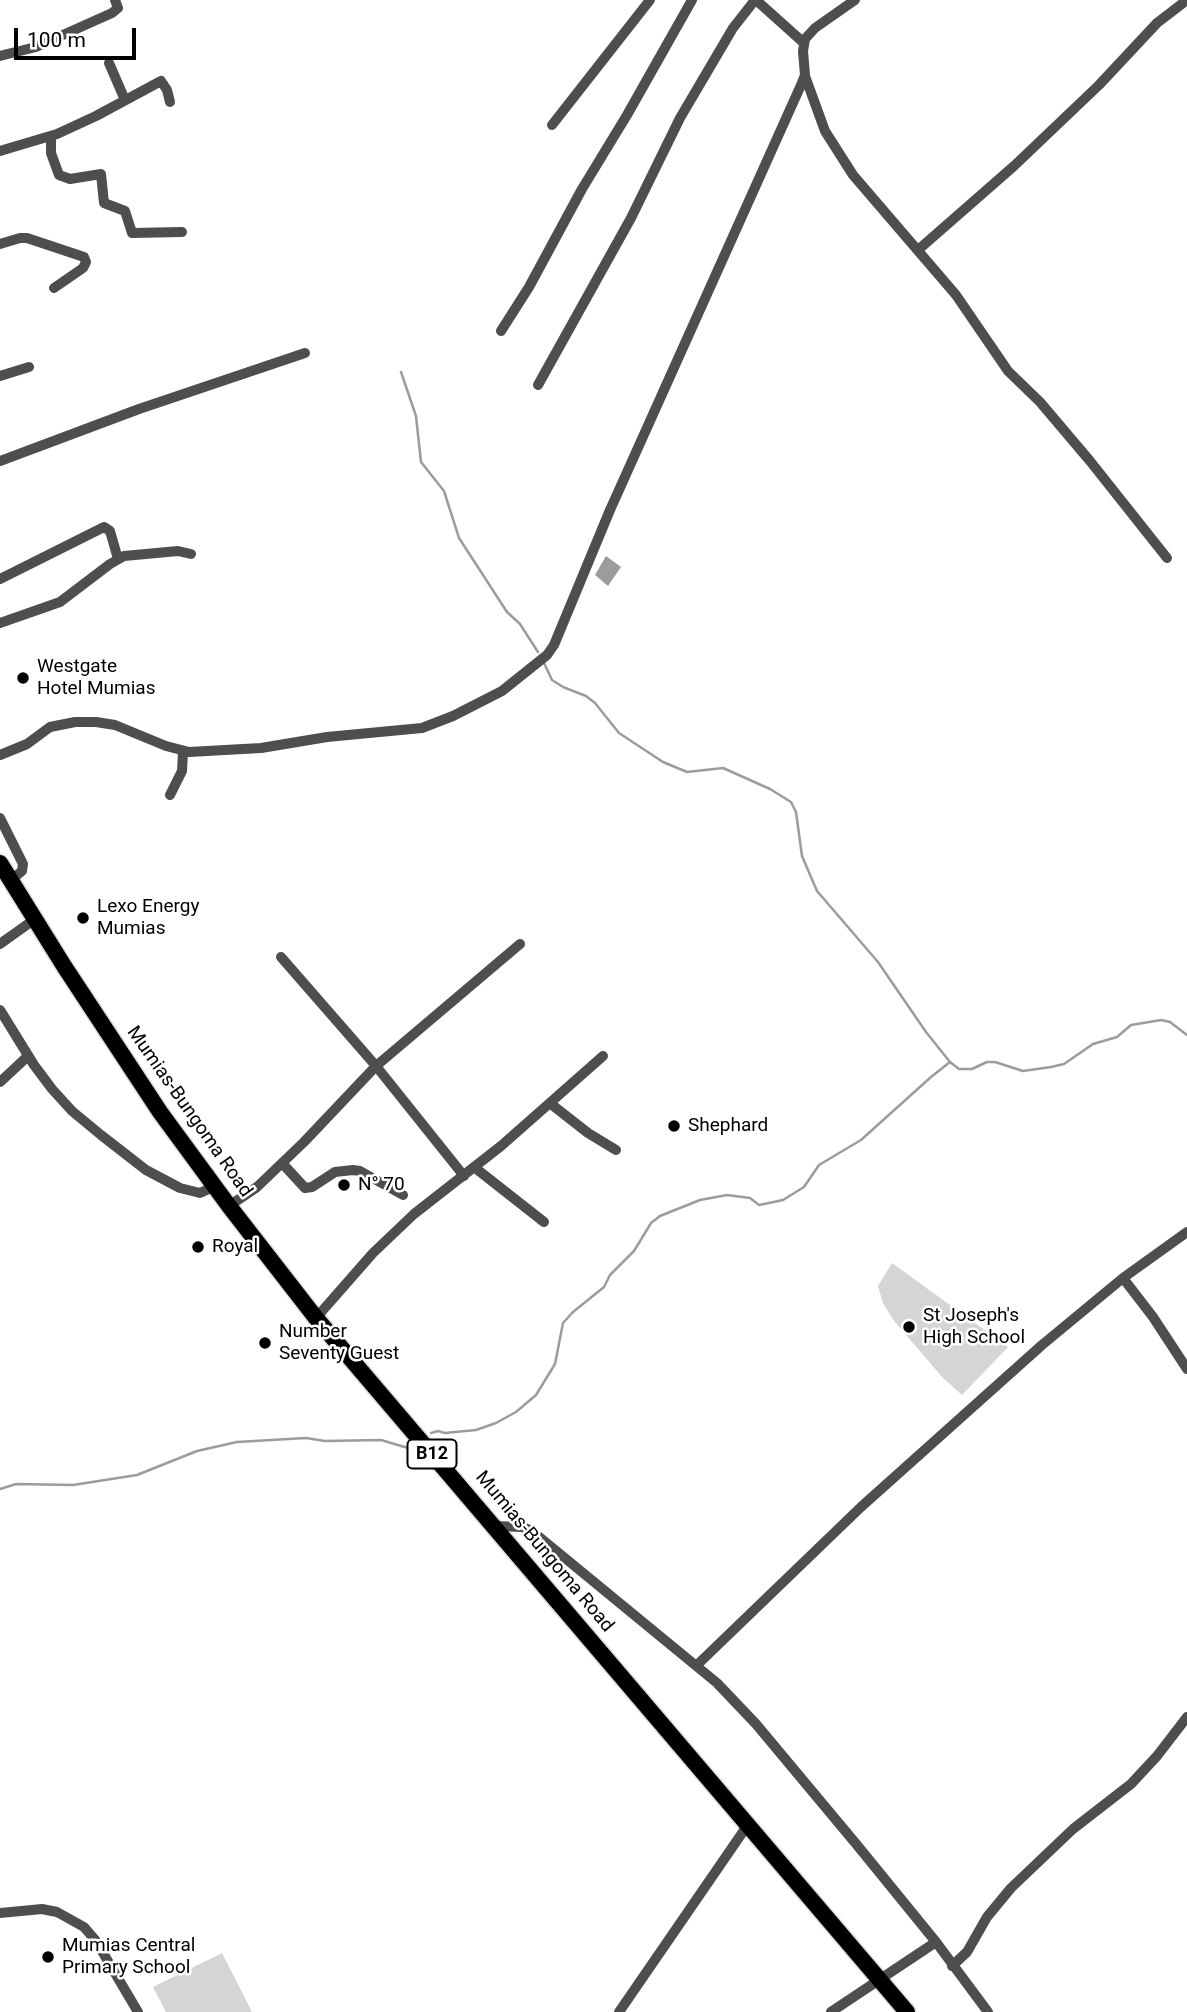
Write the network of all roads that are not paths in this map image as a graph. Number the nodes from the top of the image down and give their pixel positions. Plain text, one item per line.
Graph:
1 (115, 0) edge
2 (650, 0) edge
3 (692, 0) edge
4 (755, 0) edge
5 (855, 0) edge
6 (1187, 0) edge
7 (804, 43) junction
8 (0, 56) edge
9 (109, 63) dead end
10 (805, 75) junction
11 (125, 100) junction
12 (170, 102) dead end
13 (552, 125) dead end
14 (51, 136) junction
15 (0, 151) edge
16 (183, 232) dead end
17 (0, 244) edge
18 (918, 250) junction
19 (54, 288) dead end
20 (501, 331) dead end
21 (305, 353) dead end
22 (29, 367) dead end
23 (0, 376) edge
24 (538, 385) dead end
25 (0, 461) edge
26 (191, 554) dead end
27 (1167, 558) dead end
28 (118, 559) junction
29 (0, 579) edge
30 (0, 624) edge
31 (183, 752) junction
32 (0, 755) edge
33 (170, 795) dead end
34 (0, 818) edge
35 (0, 863) edge
36 (11, 880) junction
37 (35, 919) junction
38 (0, 944) edge
39 (520, 944) dead end
40 (281, 957) dead end
41 (0, 1010) edge
42 (28, 1056) junction
43 (603, 1056) dead end
44 (376, 1066) junction
45 (0, 1082) edge
46 (551, 1104) junction
47 (616, 1150) dead end
48 (282, 1163) junction
49 (474, 1167) junction
50 (464, 1176) junction
51 (215, 1186) junction
52 (403, 1195) dead end
53 (229, 1206) junction
54 (544, 1222) dead end
55 (1187, 1232) edge
56 (1123, 1278) junction
57 (316, 1318) junction
58 (1187, 1369) edge
59 (494, 1526) junction
60 (697, 1665) junction
61 (1187, 1717) edge
62 (749, 1823) junction
63 (0, 1913) edge
64 (936, 1942) junction
65 (952, 1966) junction
66 (880, 1981) junction
67 (138, 2012) edge
68 (619, 2012) edge
69 (831, 2012) edge
70 (907, 2012) edge
71 (988, 2012) edge

1 - 8 street
2 - 13 street
3 - 20 street
4 - 7 street
4 - 24 street
5 - 7 street
6 - 18 street
7 - 10 street
9 - 11 street
10 - 18 street
10 - 31 street
11 - 12 street
11 - 14 street
14 - 15 street
14 - 16 street
17 - 19 street
18 - 27 street
21 - 25 street
22 - 23 street
26 - 28 street
28 - 29 street
28 - 30 street
31 - 32 street
31 - 33 street
34 - 36 street
35 - 36 highway, Mumias-Bungoma Road / B12
36 - 37 highway, Mumias-Bungoma Road / B12
37 - 38 street
37 - 51 highway, Mumias-Bungoma Road / B12
39 - 44 street
40 - 44 street
41 - 42 street
42 - 45 street
42 - 51 street
43 - 46 street
44 - 48 street
44 - 50 street
46 - 47 street
46 - 49 street
48 - 52 street
48 - 53 street
49 - 50 street
49 - 54 street
50 - 57 street
51 - 53 highway, Mumias-Bungoma Road / B12
53 - 57 highway, Mumias-Bungoma Road / B12
55 - 56 street
56 - 58 street
56 - 60 street
57 - 59 highway, Mumias-Bungoma Road / B12
59 - 60 street
59 - 62 highway, Mumias-Bungoma Road / B12
60 - 64 street
61 - 65 street
62 - 66 highway, Mumias-Bungoma Road / B12
62 - 68 street
63 - 67 street
64 - 65 street
64 - 66 street
65 - 71 street
66 - 69 street
66 - 70 highway, Mumias-Bungoma Road / B12

